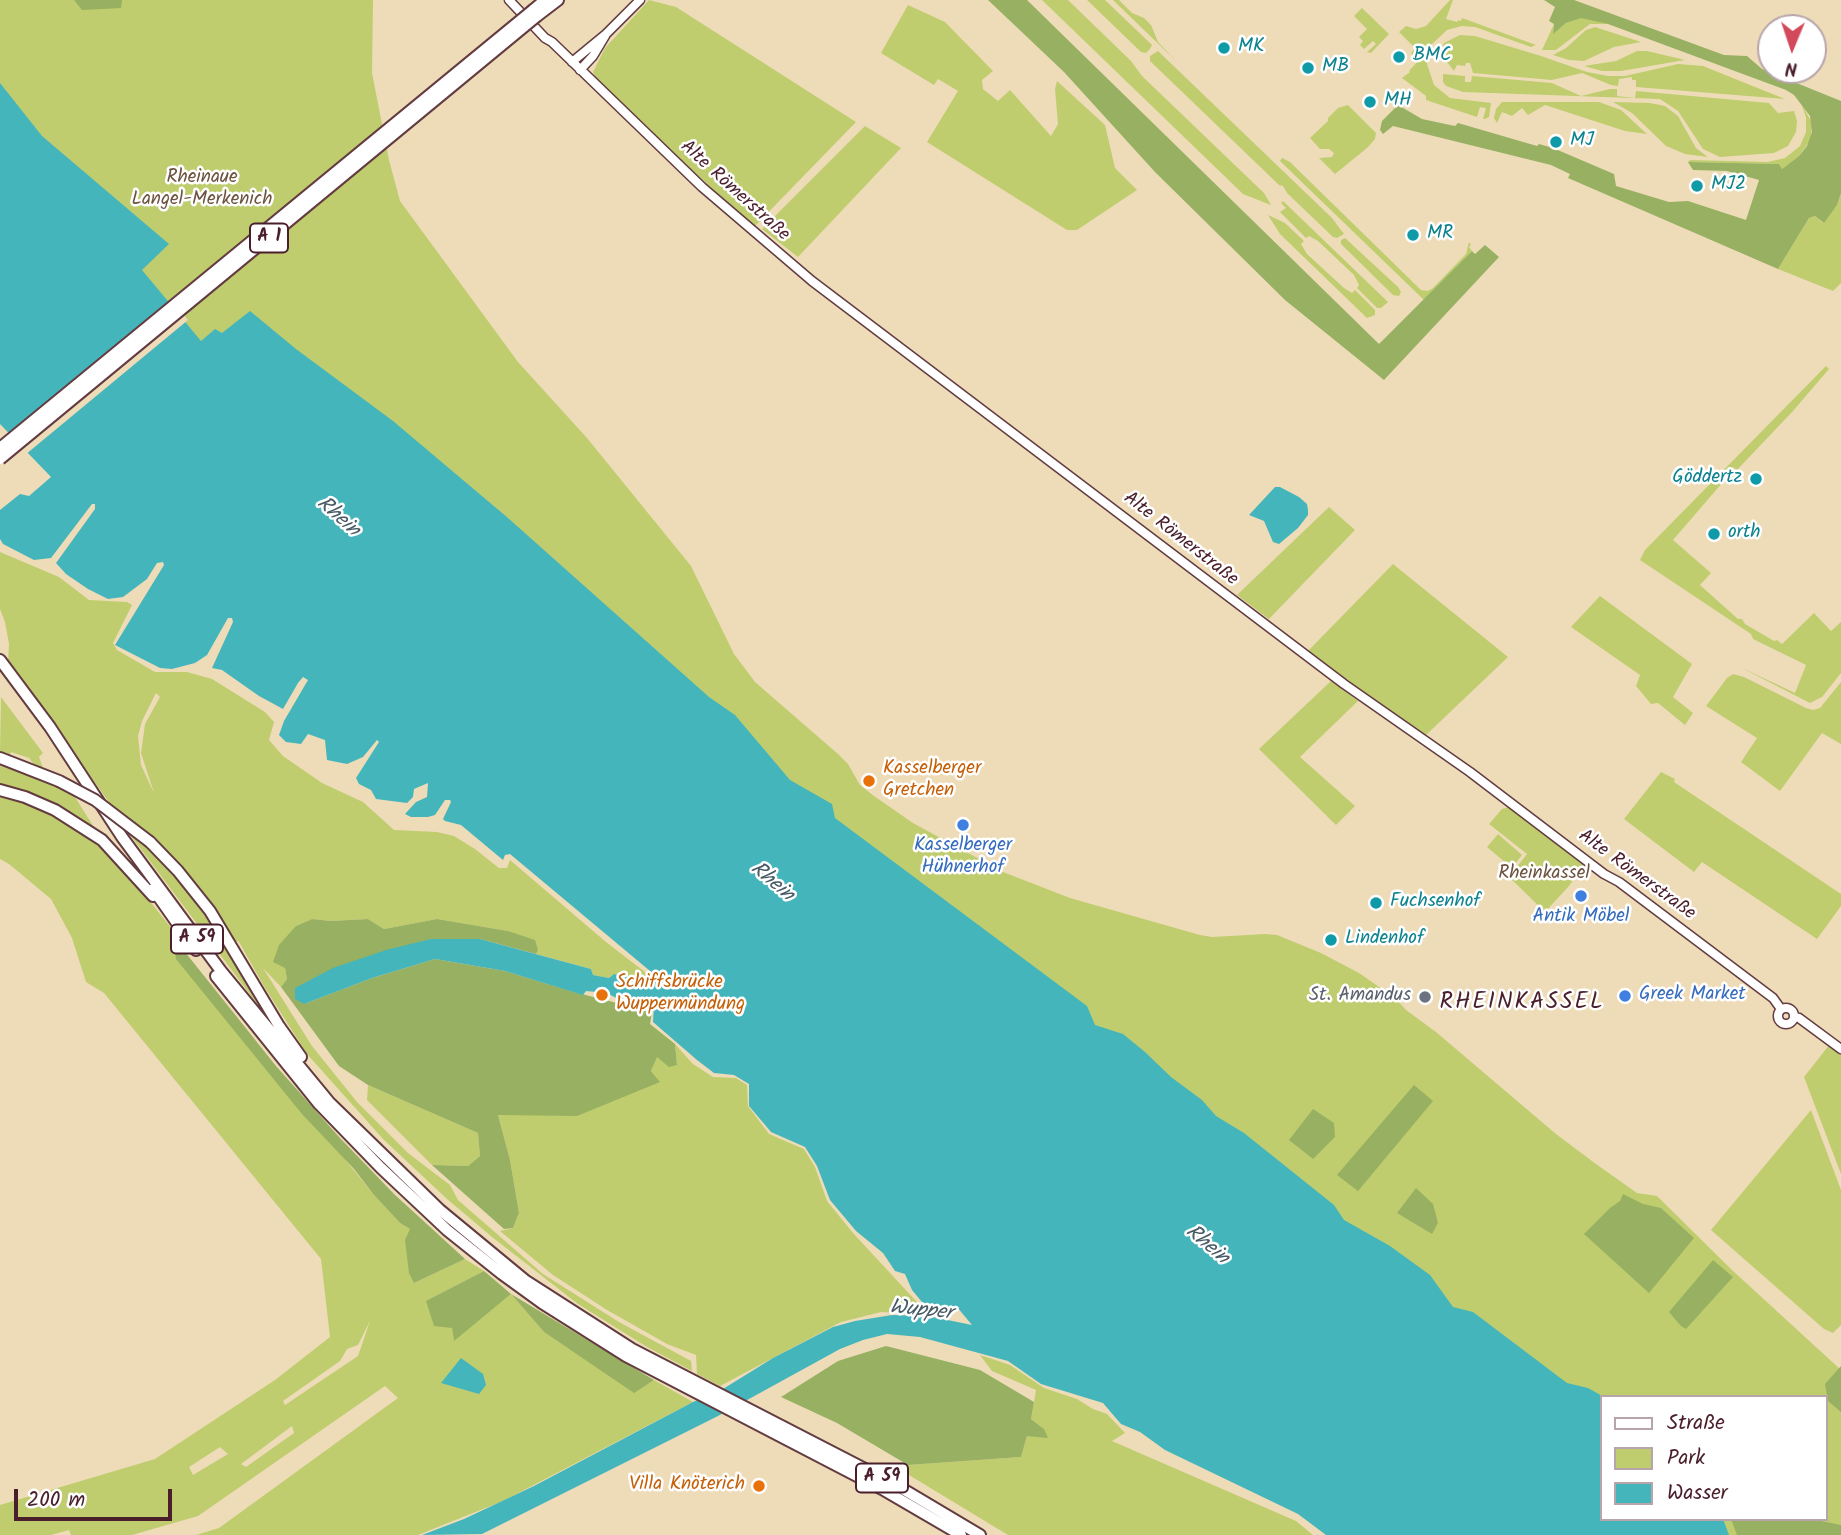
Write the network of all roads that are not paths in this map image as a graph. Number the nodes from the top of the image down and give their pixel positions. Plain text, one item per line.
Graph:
1 (509, 0) edge
2 (545, 0) edge
3 (558, 0) edge
4 (639, 0) edge
5 (535, 13) junction
6 (606, 34) junction
7 (572, 62) junction
8 (580, 70) junction
9 (0, 448) edge
10 (0, 459) edge
11 (0, 663) edge
12 (0, 758) edge
13 (0, 790) edge
14 (165, 908) junction
15 (1781, 1009) junction
16 (1794, 1017) junction
17 (1841, 1049) edge
18 (363, 1136) junction
19 (659, 1369) junction
20 (776, 1429) junction
21 (961, 1535) edge
22 (980, 1535) edge

1 - 7 street, Alte Römerstraße
2 - 5 highway, A 1
3 - 5 highway, A 1
4 - 6 street
5 - 9 highway, A 1, bridge
5 - 10 highway, A 1, bridge
6 - 7 street
6 - 8 street
7 - 8 street, Alte Römerstraße
8 - 15 street, Alte Römerstraße
11 - 14 highway, A 59
11 - 18 highway, A 59
12 - 18 highway, bridge
13 - 14 highway, A 59
14 - 19 highway, A 59
15 - 16 street, Alte Römerstraße
15 - 16 street, Alte Römerstraße
16 - 17 street, Alte Römerstraße
18 - 19 highway, A 59
19 - 20 highway, A 59
20 - 21 highway, A 59
20 - 22 highway, A 59

